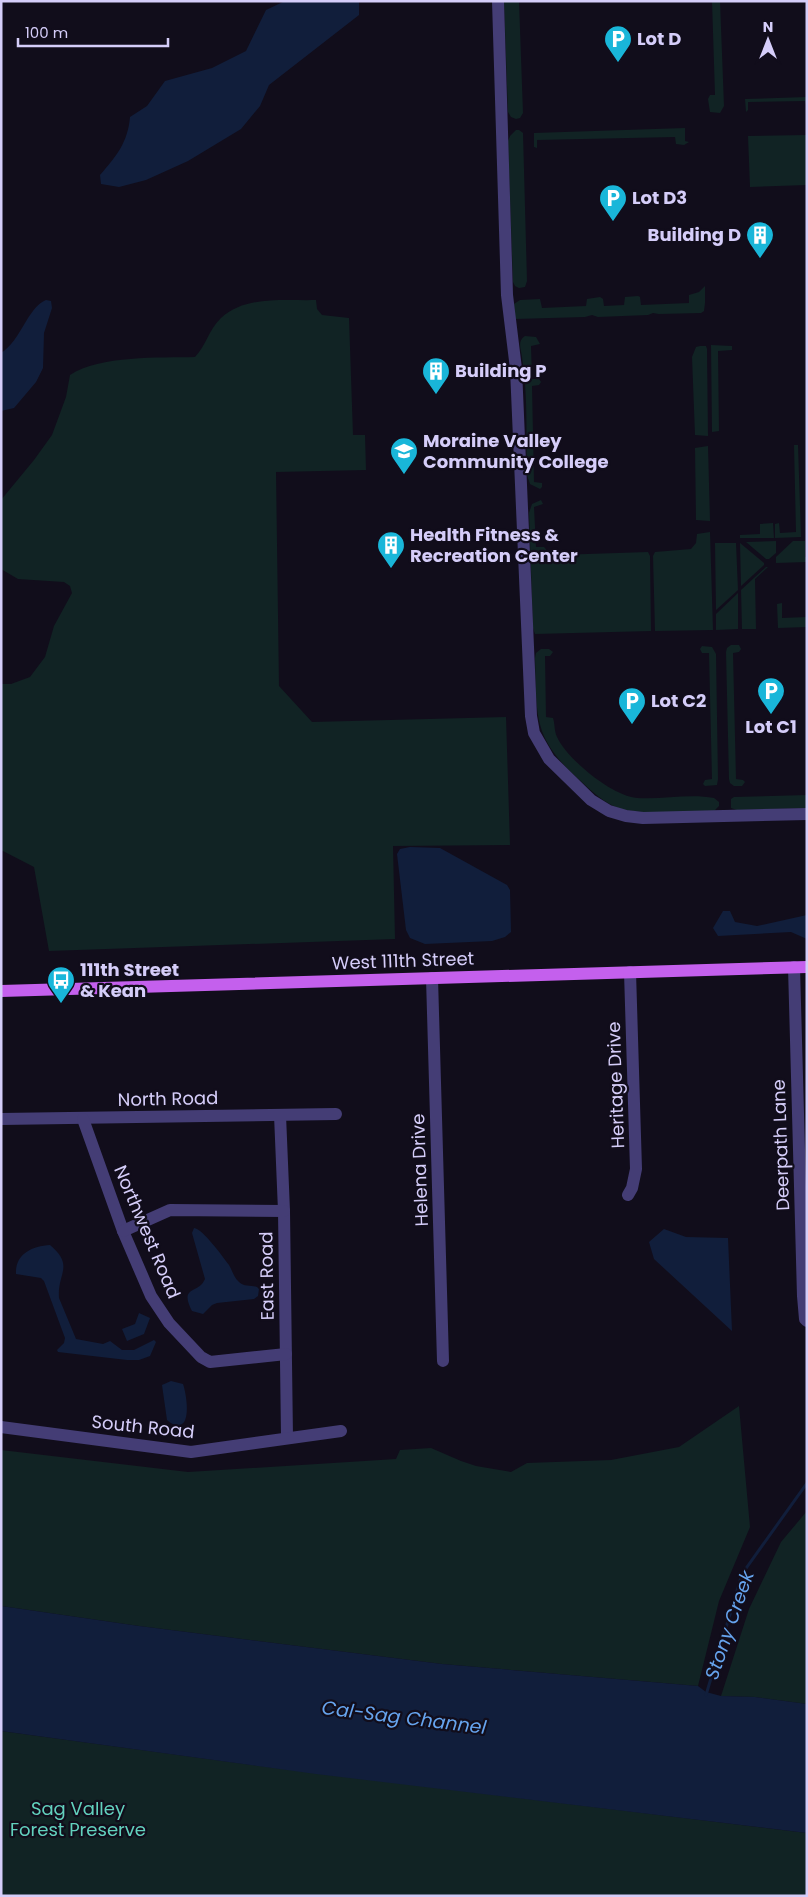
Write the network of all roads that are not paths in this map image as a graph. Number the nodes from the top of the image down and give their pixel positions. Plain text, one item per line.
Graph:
1 (498, 1) edge
2 (807, 814) edge
3 (800, 967) edge
4 (630, 972) junction
5 (432, 978) junction
6 (1, 991) edge
7 (336, 1114) dead end
8 (280, 1115) junction
9 (1, 1118) edge
10 (83, 1118) junction
11 (628, 1195) dead end
12 (284, 1211) junction
13 (124, 1231) junction
14 (807, 1322) edge
15 (286, 1354) junction
16 (443, 1361) dead end
17 (1, 1427) edge
18 (341, 1430) dead end
19 (287, 1437) junction

1 - 2 street
3 - 4 main road, West 111th Street
3 - 14 street, Deerpath Lane
4 - 5 main road, West 111th Street
4 - 11 street, Heritage Drive
5 - 6 main road, West 111th Street
5 - 16 street, Helena Drive
7 - 8 street, North Road
8 - 10 street, North Road
8 - 12 street, East Road
9 - 10 street, North Road
10 - 13 street, Northwest Road
12 - 13 street
12 - 15 street, East Road
13 - 15 street, Northwest Road
15 - 19 street, East Road
17 - 19 street, South Road
18 - 19 street, South Road

